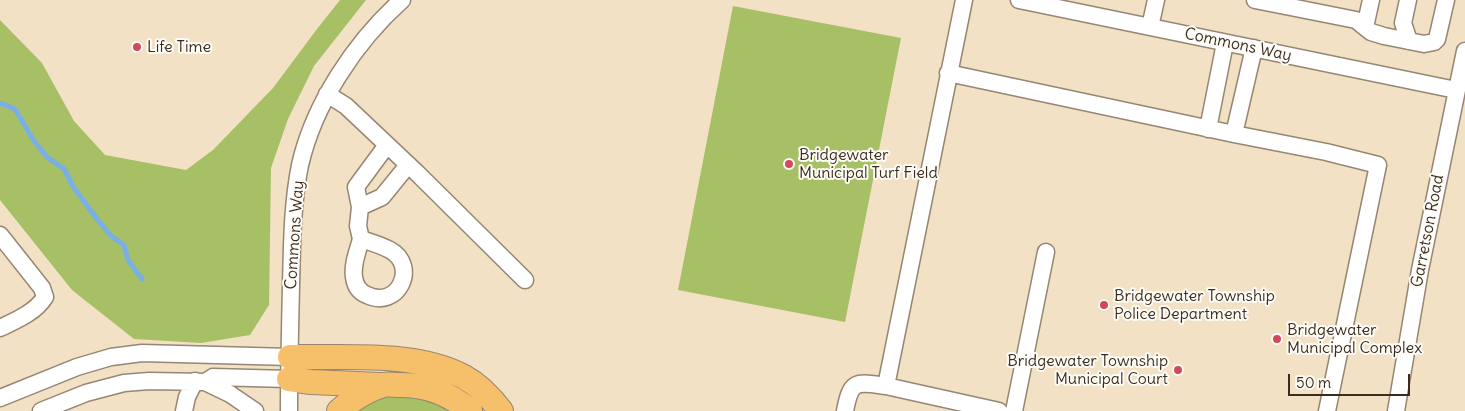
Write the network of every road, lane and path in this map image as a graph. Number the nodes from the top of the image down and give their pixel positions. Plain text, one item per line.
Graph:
1 (402, 0) edge
2 (964, 0) edge
3 (1019, 0) edge
4 (1156, 0) edge
5 (1255, 0) edge
6 (1371, 0) edge
7 (1408, 0) edge
8 (1446, 0) edge
9 (1150, 27) junction
10 (1365, 28) junction
11 (1409, 41) junction
12 (1225, 43) junction
13 (1254, 48) junction
14 (1465, 51) edge
15 (948, 73) junction
16 (1456, 90) junction
17 (328, 94) junction
18 (1208, 128) junction
19 (1234, 134) junction
20 (387, 144) junction
21 (408, 165) junction
22 (360, 207) junction
23 (0, 235) edge
24 (361, 239) dead end
25 (1046, 252) dead end
26 (525, 280) dead end
27 (0, 328) edge
28 (289, 368) junction
29 (200, 382) junction
30 (384, 385) junction
31 (886, 386) junction
32 (0, 398) edge
33 (41, 411) edge
34 (184, 411) edge
35 (255, 411) edge
36 (289, 411) edge
37 (339, 411) edge
38 (470, 411) edge
39 (501, 411) edge
40 (845, 411) edge
41 (1000, 411) edge
42 (1014, 411) edge
43 (1327, 411) edge
44 (1396, 411) edge

1 - 17 street, Commons Way
2 - 15 street
3 - 9 street, Commons Way
4 - 9 street
5 - 10 street
6 - 10 street
7 - 11 street
8 - 11 street
9 - 12 street, Commons Way
10 - 11 street
12 - 13 street, Commons Way
12 - 18 street
13 - 16 street, Commons Way
13 - 19 street
14 - 16 street, Garretson Road
15 - 18 street
15 - 31 street
16 - 44 street, Garretson Road
17 - 20 street
17 - 28 street, Commons Way
18 - 19 street
19 - 43 street
20 - 21 street
20 - 22 street
21 - 22 street
21 - 26 street
22 - 24 street
23 - 27 street
25 - 42 street
28 - 29 street
28 - 30 highway
28 - 32 street
28 - 36 street, Commons Way
28 - 39 highway
29 - 33 street
29 - 34 street
29 - 35 street
30 - 37 highway
30 - 38 highway
31 - 40 street
31 - 41 street

